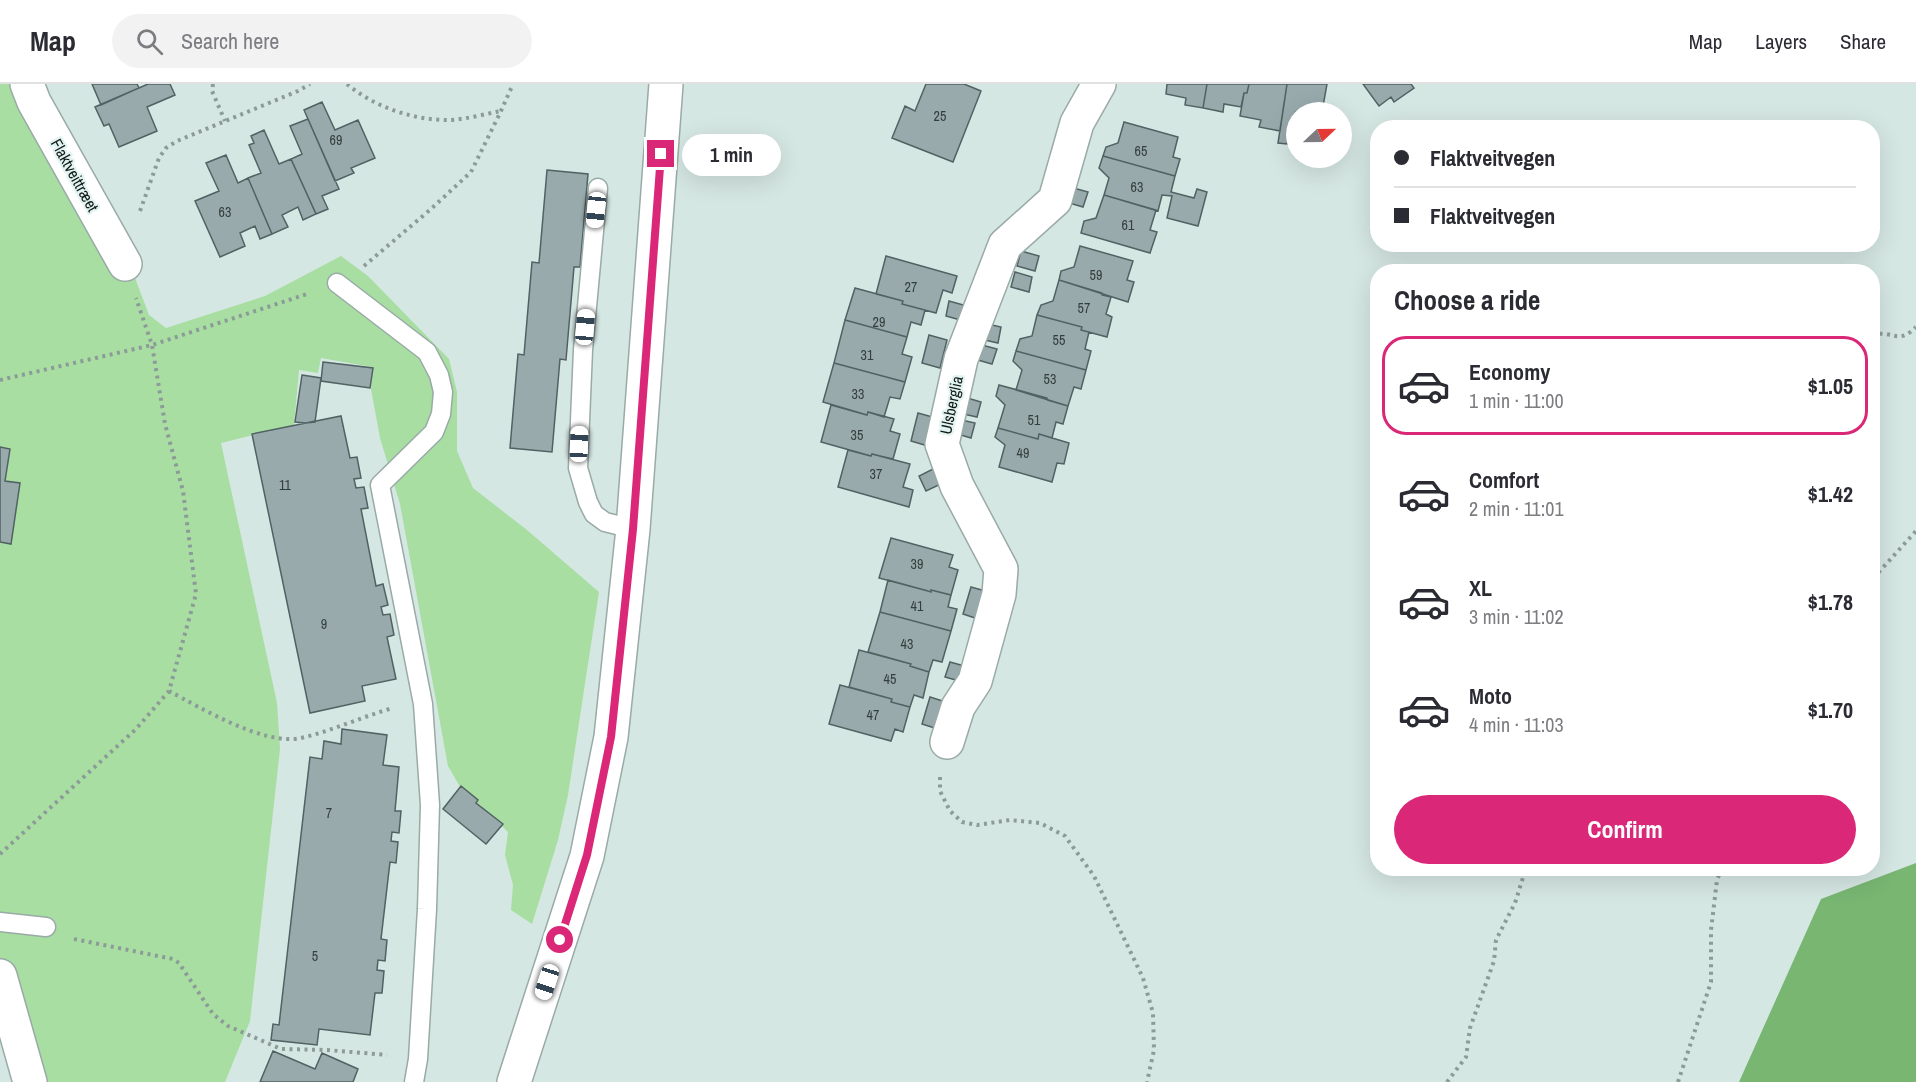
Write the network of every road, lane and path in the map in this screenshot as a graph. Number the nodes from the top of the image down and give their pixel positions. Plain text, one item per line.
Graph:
1 (27, 84) edge
2 (213, 84) edge
3 (310, 84) edge
4 (347, 84) edge
5 (513, 84) edge
6 (666, 84) edge
7 (1099, 84) edge
8 (501, 111) junction
9 (225, 121) junction
10 (598, 188) dead end
11 (125, 264) junction
12 (337, 283) junction
13 (1916, 327) edge
14 (1880, 333) edge
15 (152, 345) junction
16 (0, 380) edge
17 (633, 529) junction
18 (1916, 531) edge
19 (1880, 571) edge
20 (169, 691) junction
21 (423, 704) junction
22 (947, 742) joint
23 (0, 854) edge
24 (1523, 876) edge
25 (1719, 876) edge
26 (0, 922) edge
27 (46, 927) joint
28 (0, 976) edge
29 (418, 1059) junction
30 (30, 1082) edge
31 (414, 1082) edge
32 (514, 1082) edge
33 (1147, 1082) edge
34 (1447, 1082) edge
35 (1678, 1082) edge

1 - 11 street, Flaktveittræet
2 - 9 path
3 - 9 path
4 - 8 path
5 - 8 path
6 - 17 street
7 - 22 street, Ulsberglia
8 - 12 path
9 - 11 path
10 - 17 lane
11 - 15 path
12 - 15 path
12 - 21 lane
13 - 14 path
15 - 16 path
15 - 20 path
17 - 32 street
18 - 19 path
20 - 21 path
20 - 23 path
21 - 29 lane
22 - 33 path
24 - 34 path
25 - 35 path
26 - 27 lane
27 - 29 path
28 - 30 street
29 - 31 lane

